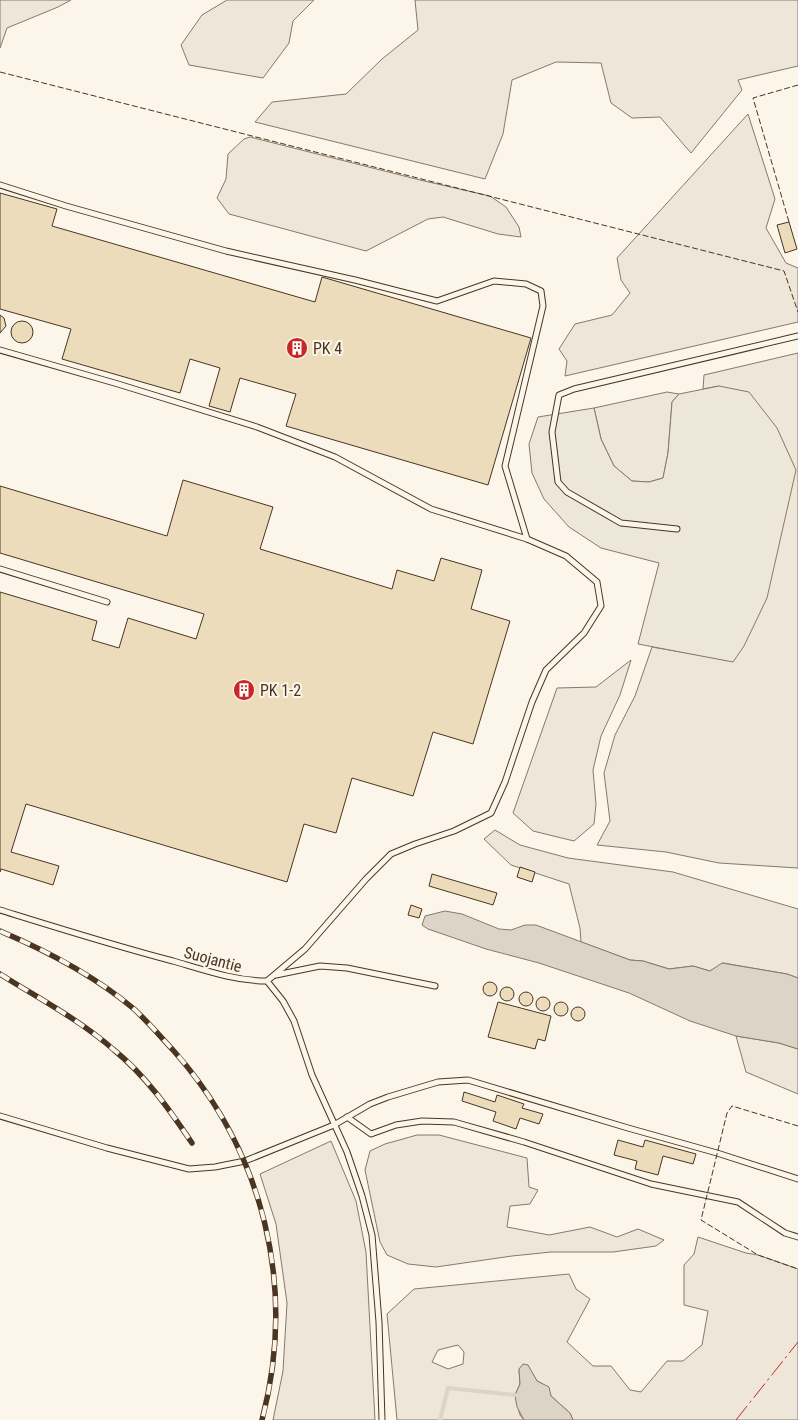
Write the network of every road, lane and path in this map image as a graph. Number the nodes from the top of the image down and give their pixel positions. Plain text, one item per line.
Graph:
1 (0, 185) edge
2 (798, 336) edge
3 (0, 350) edge
4 (677, 528) dead end
5 (527, 539) junction
6 (0, 569) edge
7 (108, 602) dead end
8 (0, 910) edge
9 (274, 976) junction
10 (267, 981) junction
11 (436, 986) dead end
12 (0, 1116) edge
13 (347, 1117) junction
14 (334, 1125) junction
15 (798, 1179) edge
16 (798, 1237) edge
17 (382, 1420) edge

1 - 5 lane
2 - 4 lane
3 - 5 lane
5 - 9 lane
6 - 7 lane
8 - 10 lane, Suojantie
9 - 10 lane
9 - 11 lane
10 - 14 lane
12 - 14 lane
13 - 14 lane
13 - 15 lane
13 - 16 lane
14 - 17 lane

